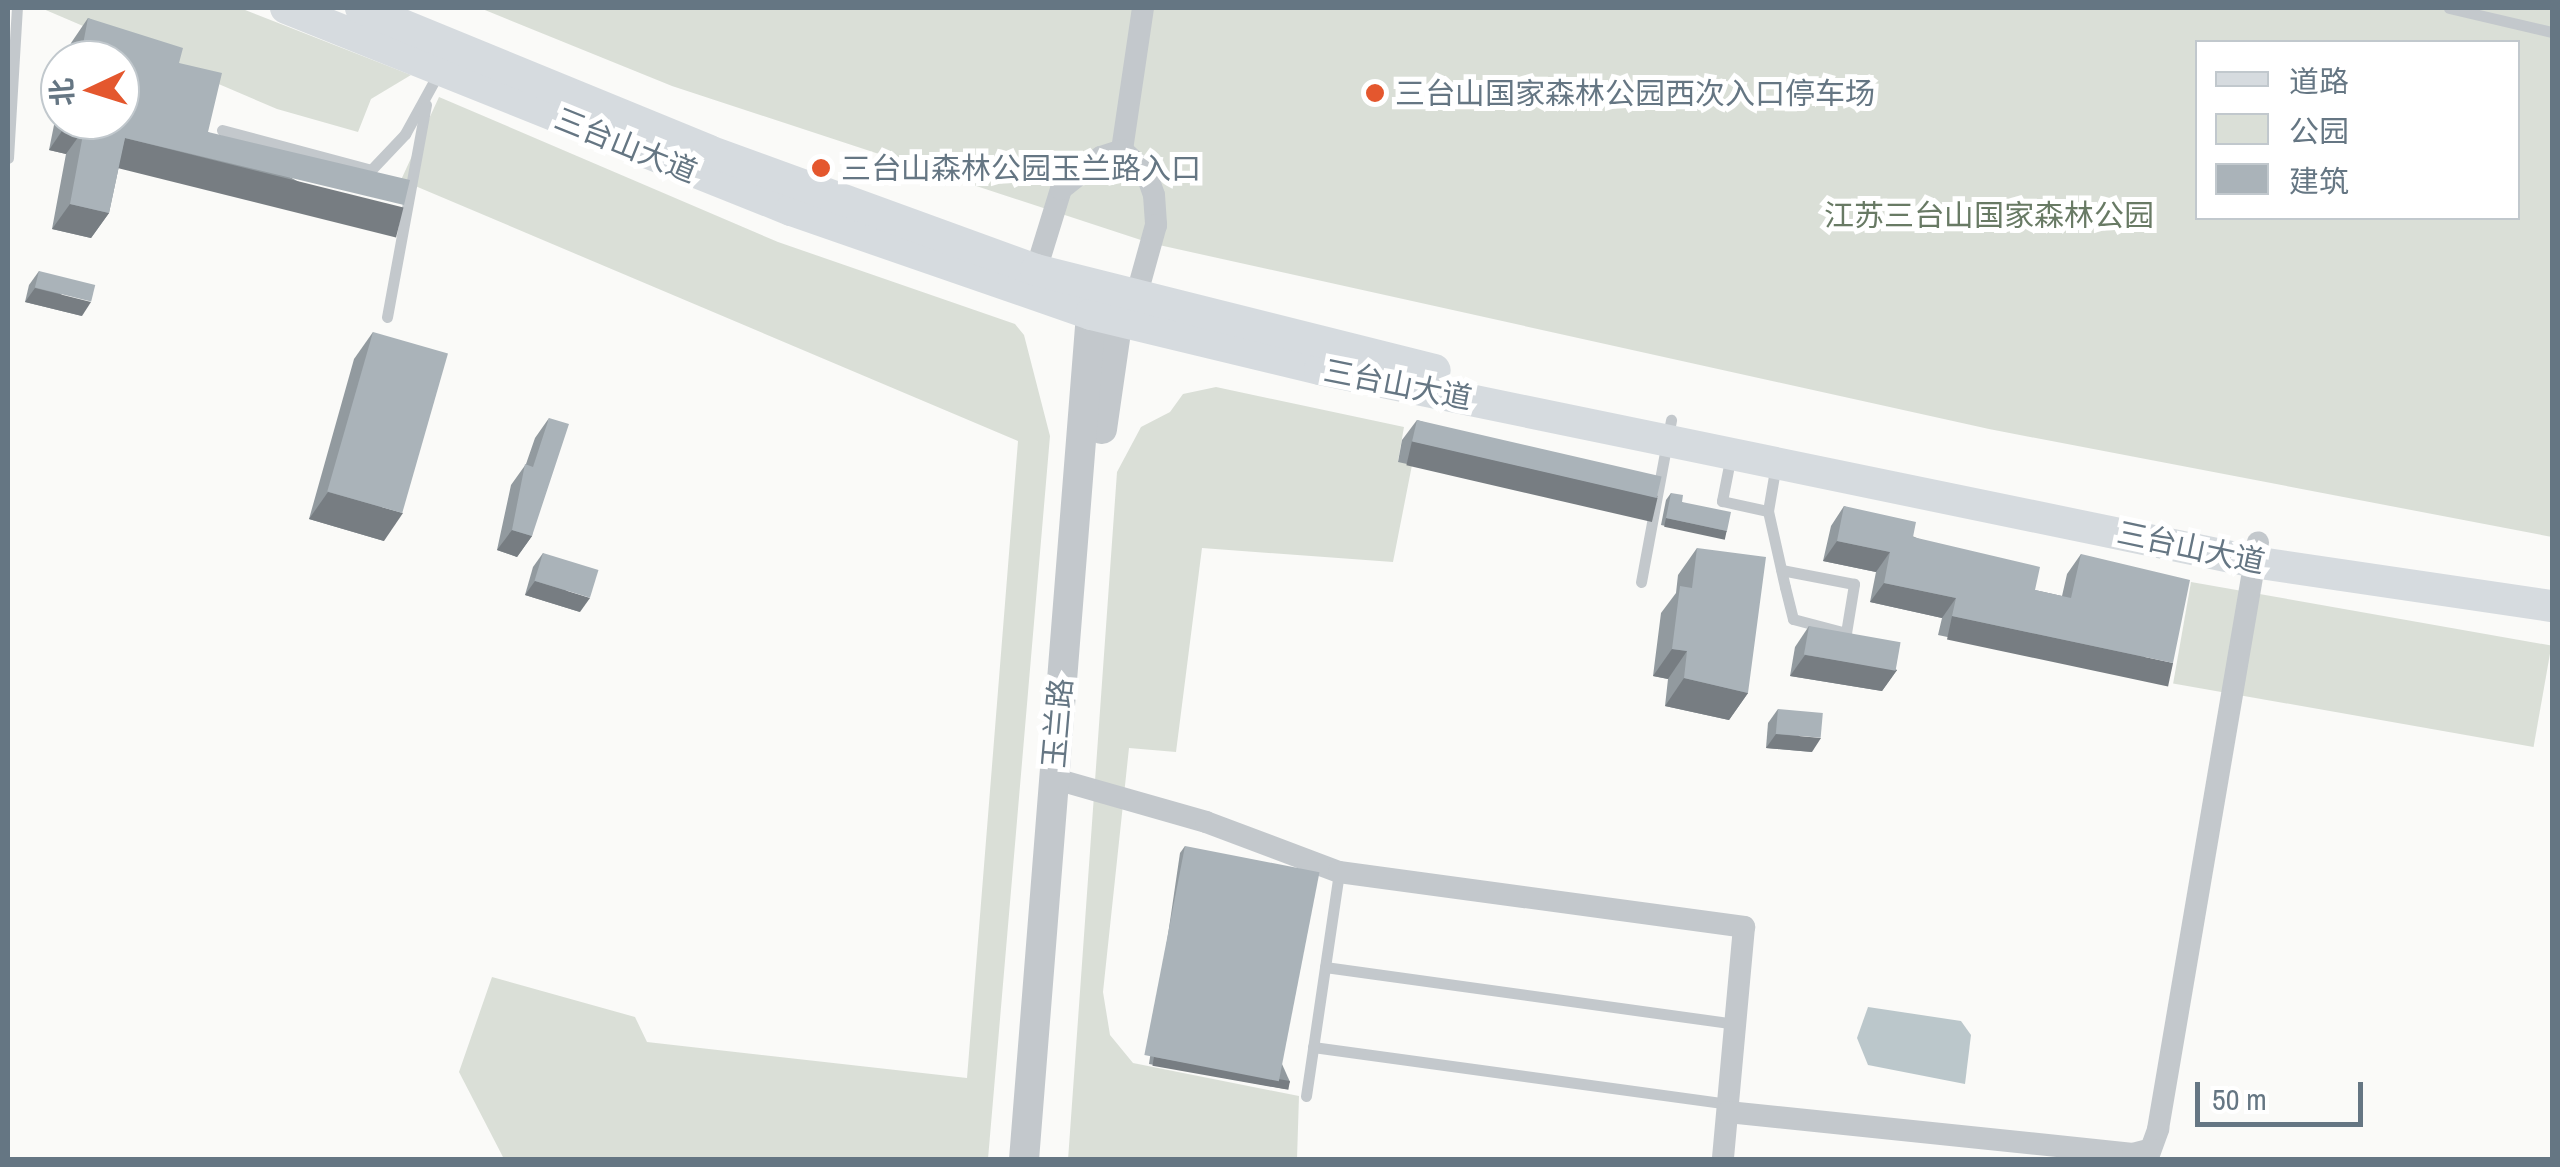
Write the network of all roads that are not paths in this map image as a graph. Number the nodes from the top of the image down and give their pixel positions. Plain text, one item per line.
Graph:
1 (17, 8) edge
2 (286, 8) edge
3 (361, 8) edge
4 (1143, 8) edge
5 (2449, 8) edge
6 (2552, 32) edge
7 (434, 80) junction
8 (222, 130) dead end
9 (1122, 150) junction
10 (8, 158) edge
11 (1036, 270) junction
12 (1111, 302) junction
13 (387, 317) dead end
14 (1669, 429) junction
15 (1731, 451) junction
16 (1777, 460) junction
17 (1768, 511) junction
18 (2257, 552) junction
19 (1781, 570) junction
20 (1641, 582) dead end
21 (2552, 590) edge
22 (2552, 606) edge
23 (1059, 780) junction
24 (1339, 872) junction
25 (1325, 967) junction
26 (1736, 1024) junction
27 (1313, 1047) junction
28 (1306, 1096) dead end
29 (1728, 1108) junction
30 (2148, 1155) edge
31 (1024, 1160) edge
32 (1040, 1160) edge
33 (1723, 1160) edge

1 - 10 lane
2 - 7 main road, 三台山大道
3 - 11 main road, 三台山大道
4 - 9 street
5 - 6 lane
7 - 8 lane
7 - 12 main road, 三台山大道
7 - 13 lane
9 - 11 street
9 - 12 street, 玉兰路
11 - 12 main road, 三台山大道
12 - 14 main road, 三台山大道
12 - 23 street, 玉兰路
14 - 15 main road, 三台山大道
14 - 18 main road, 三台山大道
14 - 20 lane
15 - 16 main road, 三台山大道
15 - 17 lane
16 - 17 lane
16 - 18 main road, 三台山大道
17 - 19 lane
18 - 21 main road, 三台山大道
18 - 22 main road, 三台山大道
18 - 30 street
19 - 19 lane
23 - 24 street
23 - 31 street, 玉兰路
23 - 32 street, 玉兰路
24 - 25 lane
24 - 26 street
25 - 26 lane
25 - 27 lane
26 - 29 street
27 - 28 lane
27 - 29 lane
29 - 30 street
29 - 33 street

